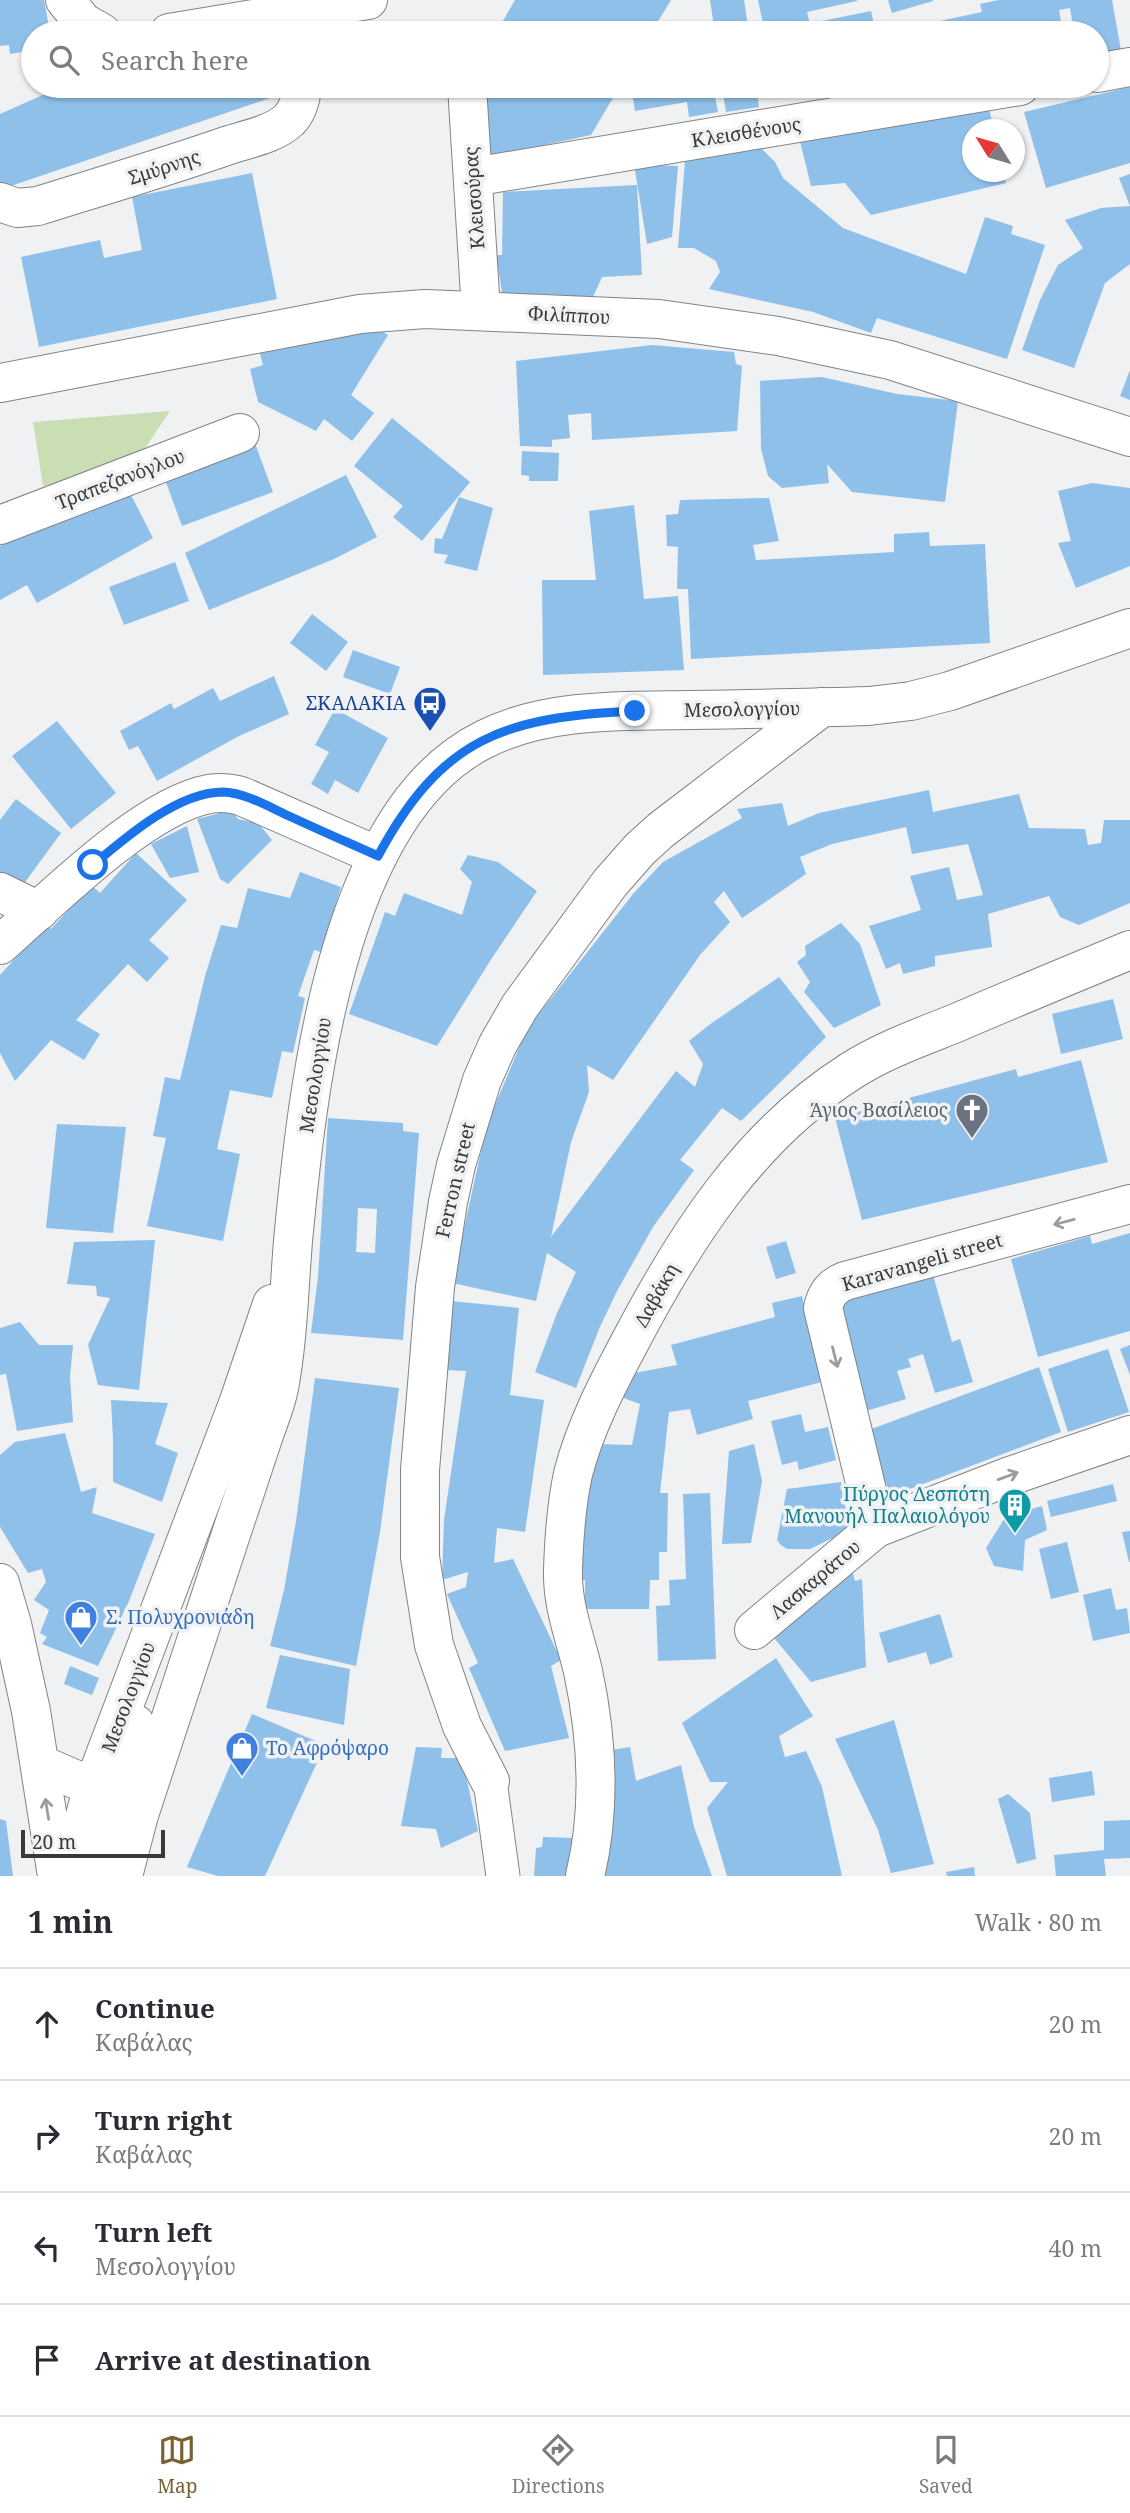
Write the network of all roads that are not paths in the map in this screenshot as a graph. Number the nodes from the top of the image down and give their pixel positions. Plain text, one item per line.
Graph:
1 (65, 0) edge
2 (368, 0) edge
3 (82, 21) edge
4 (302, 21) edge
5 (1130, 67) edge
6 (1109, 71) edge
7 (301, 98) edge
8 (468, 98) edge
9 (948, 98) edge
10 (473, 177) junction
11 (0, 202) edge
12 (481, 311) junction
13 (0, 383) edge
14 (240, 433) dead end
15 (1130, 437) edge
16 (0, 525) edge
17 (1130, 628) edge
18 (822, 708) junction
19 (378, 856) junction
20 (0, 892) edge
21 (39, 911) junction
22 (0, 945) edge
23 (1130, 950) edge
24 (1130, 1204) edge
25 (293, 1243) junction
26 (1130, 1435) edge
27 (876, 1528) junction
28 (0, 1583) edge
29 (754, 1630) dead end
30 (42, 1765) junction
31 (490, 1781) joint
32 (93, 1787) junction
33 (57, 1876) edge
34 (68, 1876) edge
35 (82, 1876) edge
36 (102, 1876) edge
37 (123, 1876) edge
38 (503, 1876) edge
39 (584, 1876) edge

1 - 3 street
2 - 4 street
5 - 6 street
7 - 11 street, Σμύρνης
8 - 10 street, Κλεισούρας
9 - 10 street, Κλεισθένους
10 - 12 street, Κλεισούρας
12 - 13 street, Φιλίππου
12 - 15 street, Φιλίππου
14 - 16 street, Τραπεζανόγλου
17 - 18 street, Μεσολογγίου
18 - 19 street, Μεσολογγίου
18 - 31 street, Ferron street
19 - 21 street
19 - 25 street, Μεσολογγίου
20 - 21 street
21 - 22 street
23 - 39 street, Δαβάκη
24 -> 27 street, Karavangeli street
25 - 32 street, Μεσολογγίου
25 - 37 street, Μεσολογγίου
27 -> 26 street, Λασκαράτου
27 - 29 street, Λασκαράτου
28 - 30 street
30 - 32 street
33 -> 30 street
31 - 38 street
32 - 34 street, Μεσολογγίου
35 - 36 street

